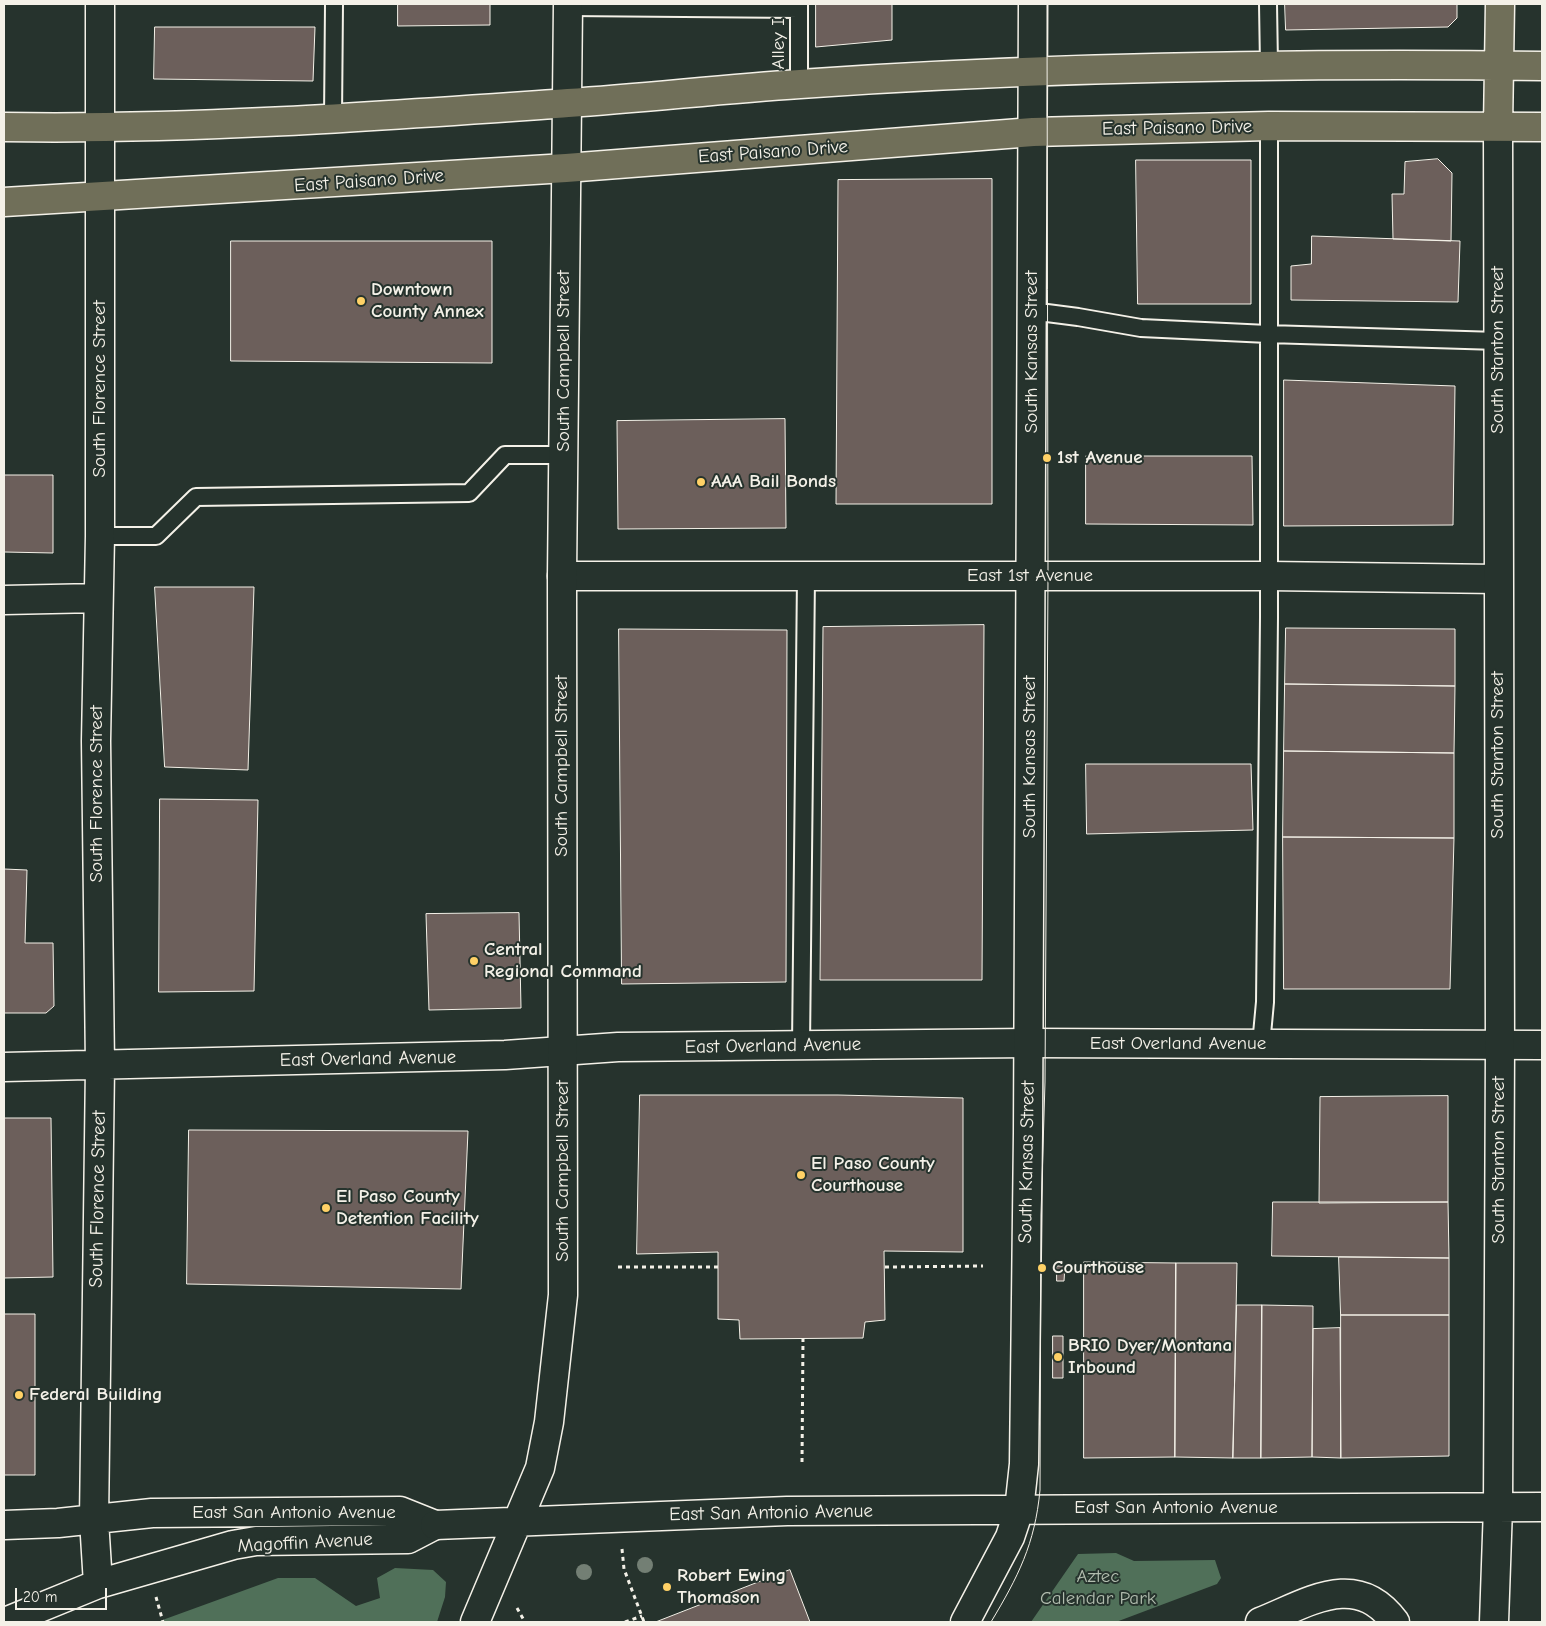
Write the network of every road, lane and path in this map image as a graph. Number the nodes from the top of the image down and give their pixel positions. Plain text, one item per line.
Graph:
1 (100, 4) edge
2 (334, 4) edge
3 (1034, 4) edge
4 (1268, 4) edge
5 (1500, 4) edge
6 (568, 5) edge
7 (799, 7) edge
8 (1269, 65) junction
9 (1499, 65) junction
10 (1542, 66) edge
11 (1033, 71) junction
12 (799, 84) junction
13 (568, 103) junction
14 (333, 120) junction
15 (1269, 126) junction
16 (4, 127) edge
17 (1498, 127) junction
18 (1542, 127) edge
19 (99, 128) junction
20 (1033, 132) junction
21 (566, 168) junction
22 (100, 198) junction
23 (4, 202) edge
24 (1032, 314) junction
25 (1268, 334) junction
26 (1498, 341) junction
27 (564, 455) junction
28 (100, 536) junction
29 (562, 576) junction
30 (806, 576) junction
31 (1030, 576) junction
32 (1268, 576) junction
33 (1498, 578) junction
34 (98, 598) junction
35 (4, 600) edge
36 (1028, 1043) junction
37 (801, 1045) junction
38 (1260, 1045) junction
39 (1500, 1045) junction
40 (1542, 1045) edge
41 (563, 1052) junction
42 (100, 1066) junction
43 (4, 1067) edge
44 (982, 1266) dead end
45 (618, 1267) dead end
46 (718, 1267) dead end
47 (885, 1267) dead end
48 (803, 1338) dead end
49 (802, 1462) dead end
50 (1498, 1507) junction
51 (1542, 1507) edge
52 (1019, 1510) junction
53 (94, 1520) junction
54 (517, 1522) junction
55 (4, 1525) edge
56 (435, 1525) junction
57 (622, 1549) dead end
58 (98, 1584) junction
59 (156, 1598) dead end
60 (517, 1608) dead end
61 (642, 1616) junction
62 (5, 1622) edge
63 (163, 1622) edge
64 (475, 1622) edge
65 (526, 1622) edge
66 (625, 1622) edge
67 (644, 1622) edge
68 (965, 1622) edge
69 (1260, 1622) edge
70 (1395, 1622) edge
71 (1494, 1622) edge

1 - 19 street, South Florence Street
2 - 14 lane
3 - 11 street, South Kansas Street
4 - 8 lane
5 - 9 main road, South Stanton Street
6 - 7 lane
6 - 13 street, South Campbell Street
7 - 12 lane, Alley I
8 - 9 main road
8 - 11 main road
9 - 10 main road
9 - 17 main road, South Stanton Street
11 - 12 main road
11 - 20 street, South Kansas Street
12 - 13 main road
13 - 14 main road
13 - 21 street, South Campbell Street
14 - 19 main road
15 - 17 main road, East Paisano Drive
15 - 20 main road, East Paisano Drive
15 - 25 lane
16 - 19 main road
17 - 18 main road, East Paisano Drive
17 - 26 street, South Stanton Street
19 - 22 street, South Florence Street
20 - 21 main road, East Paisano Drive
20 - 24 street, South Kansas Street
21 - 22 main road, East Paisano Drive
21 - 27 street, South Campbell Street
22 - 23 main road, East Paisano Drive
22 - 28 street, South Florence Street
24 - 25 lane
24 - 31 street, South Kansas Street
25 - 26 lane
25 - 32 lane
26 - 33 street, South Stanton Street
27 - 28 lane
27 - 29 street, South Campbell Street
28 - 34 street, South Florence Street
29 - 30 street, East 1st Avenue
29 - 41 street, South Campbell Street
30 - 31 street, East 1st Avenue
30 - 37 lane
31 - 32 street, East 1st Avenue
31 - 36 street, South Kansas Street
32 - 33 street, East 1st Avenue
32 - 38 lane
33 - 39 street, South Stanton Street
34 - 35 street
34 - 42 street, South Florence Street
36 - 37 street, East Overland Avenue
36 - 38 street, East Overland Avenue
36 - 52 street, South Kansas Street
37 - 41 street, East Overland Avenue
38 - 39 street, East Overland Avenue
39 - 40 street, East Overland Avenue
39 - 50 street, South Stanton Street
41 - 42 street, East Overland Avenue
41 - 54 street, South Campbell Street
42 - 43 street, East Overland Avenue
42 - 53 street, South Florence Street
44 - 47 path
45 - 46 path
48 - 49 path
50 - 51 street, East San Antonio Avenue
50 - 52 street, East San Antonio Avenue
50 - 71 street, South Stanton Street
52 - 54 street, East San Antonio Avenue
52 - 68 street, South Kansas Street
53 - 55 street, East San Antonio Avenue
53 - 56 street, East San Antonio Avenue
53 - 58 street, South Florence Street
54 - 56 street, East San Antonio Avenue
54 - 64 street, South Campbell Street
56 - 58 street, Magoffin Avenue
57 - 61 path
58 - 62 street, Magoffin Avenue
59 - 63 path
60 - 65 path
61 - 66 path
61 - 67 path
69 - 70 street

